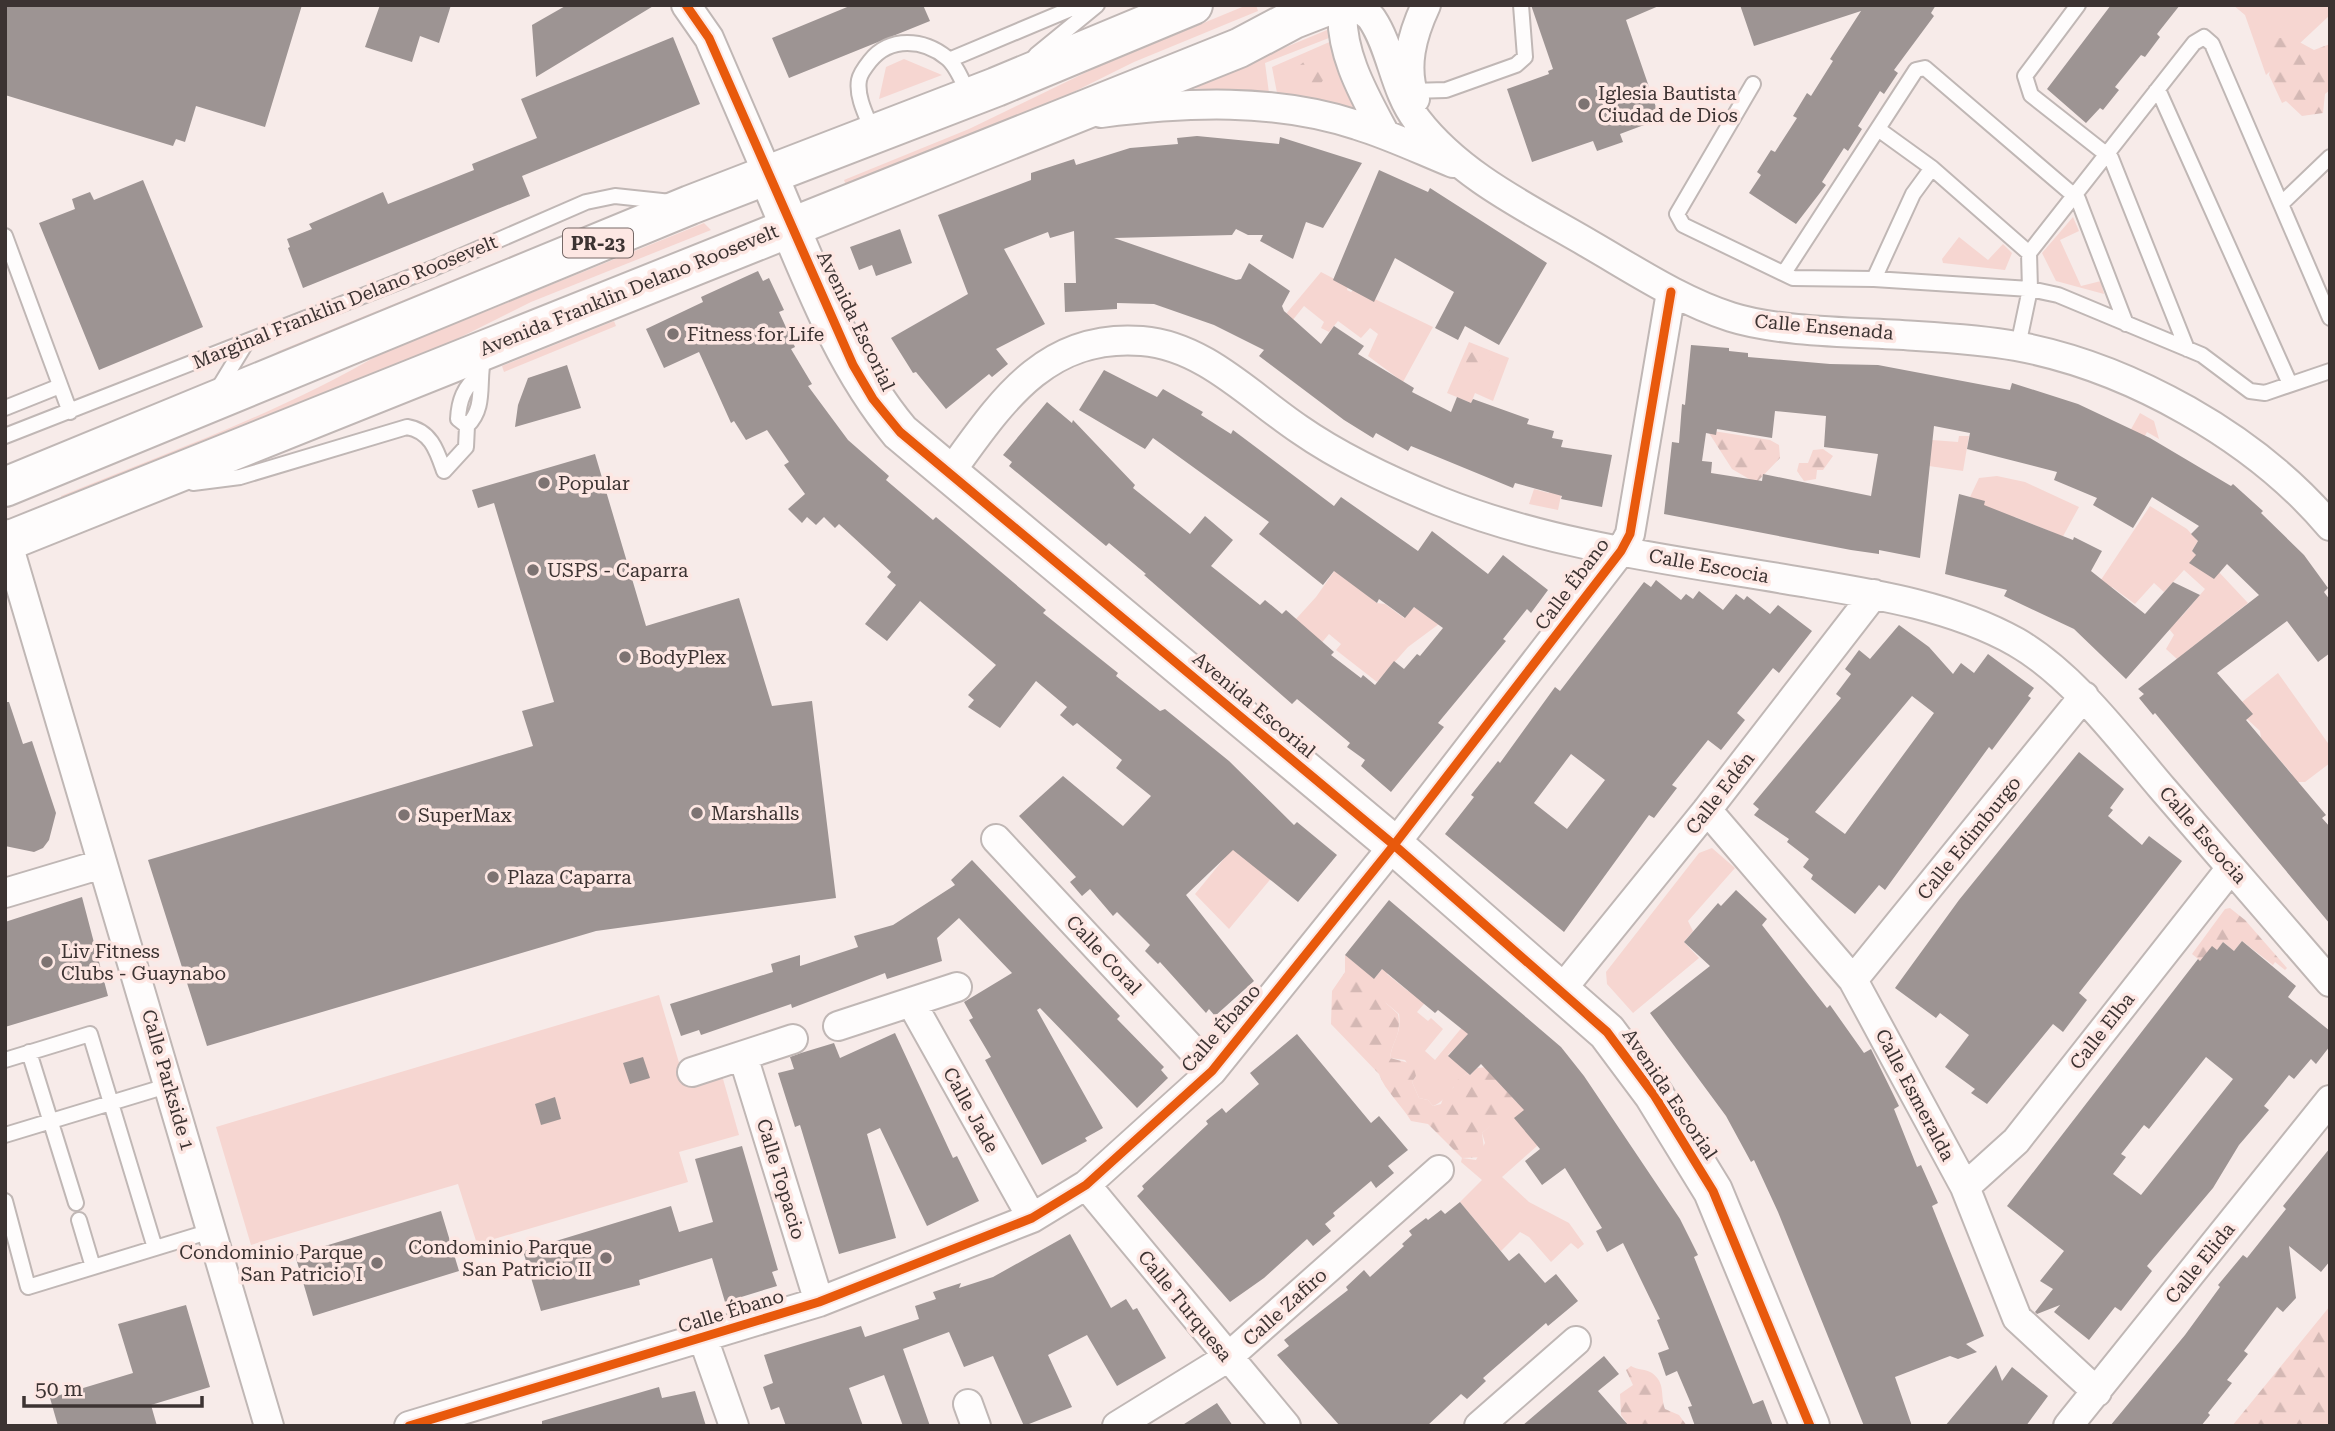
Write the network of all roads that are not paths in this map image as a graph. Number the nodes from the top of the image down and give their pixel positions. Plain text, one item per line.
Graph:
1 (686, 5) edge
2 (1080, 5) edge
3 (1097, 5) edge
4 (1193, 5) edge
5 (1329, 5) edge
6 (1343, 5) edge
7 (1353, 5) edge
8 (1426, 5) edge
9 (1521, 5) edge
10 (2078, 5) edge
11 (949, 60) junction
12 (1753, 84) dead end
13 (1406, 91) junction
14 (983, 92) junction
15 (2156, 92) junction
16 (1058, 118) junction
17 (1878, 128) junction
18 (874, 134) junction
19 (1385, 134) junction
20 (2108, 153) junction
21 (2329, 160) edge
22 (1462, 167) junction
23 (1932, 167) junction
24 (768, 175) junction
25 (2075, 196) junction
26 (2281, 204) junction
27 (690, 205) junction
28 (790, 227) junction
29 (5, 236) edge
30 (2029, 253) junction
31 (1784, 273) junction
32 (1874, 279) junction
33 (2030, 289) junction
34 (1671, 292) junction
35 (2330, 318) edge
36 (2126, 324) junction
37 (247, 342) junction
38 (2018, 346) junction
39 (2187, 349) junction
40 (483, 361) junction
41 (2330, 371) edge
42 (2290, 384) junction
43 (60, 386) junction
44 (210, 403) junction
45 (5, 408) edge
46 (70, 412) junction
47 (5, 436) edge
48 (949, 474) junction
49 (5, 486) edge
50 (139, 489) junction
51 (2330, 526) edge
52 (6, 539) edge
53 (1621, 551) junction
54 (1874, 594) junction
55 (2084, 696) junction
56 (1707, 810) junction
57 (996, 839) dead end
58 (1394, 845) junction
59 (102, 864) junction
60 (2231, 868) junction
61 (5, 893) edge
62 (1853, 980) junction
63 (2330, 982) edge
64 (957, 987) dead end
65 (1562, 989) junction
66 (911, 1002) junction
67 (838, 1026) dead end
68 (793, 1039) dead end
69 (29, 1052) junction
70 (8, 1056) edge
71 (744, 1056) junction
72 (1212, 1070) junction
73 (692, 1072) dead end
74 (170, 1085) junction
75 (2330, 1100) edge
76 (111, 1103) junction
77 (50, 1121) junction
78 (5, 1135) edge
79 (1439, 1170) dead end
80 (1086, 1185) junction
81 (1965, 1187) junction
82 (5, 1201) edge
83 (76, 1203) dead end
84 (1032, 1218) junction
85 (79, 1220) dead end
86 (211, 1231) junction
87 (155, 1248) junction
88 (93, 1267) junction
89 (819, 1302) junction
90 (703, 1338) junction
91 (1576, 1341) dead end
92 (1227, 1358) junction
93 (2097, 1392) junction
94 (269, 1426) edge
95 (409, 1426) edge
96 (734, 1426) edge
97 (1117, 1426) edge
98 (1286, 1426) edge
99 (1479, 1426) edge
100 (1810, 1426) edge
101 (2068, 1426) edge

1 - 24 street, Avenida Escorial
2 - 11 lane
3 - 14 lane
4 - 14 main road, PR-23
5 - 16 main road, Avenida Franklin Delano Roosevelt
6 - 19 street
7 - 13 street
8 - 13 street
9 - 13 lane
10 - 20 lane
11 - 14 lane
11 - 18 lane
12 - 31 lane
13 - 22 street
14 - 18 main road, PR-23
15 - 20 lane
15 - 26 lane
15 - 42 lane
16 - 19 street
16 - 28 main road, Avenida Franklin Delano Roosevelt
17 - 23 lane
17 - 25 lane
17 - 31 lane
18 - 24 main road, PR-23
19 - 22 street
20 - 25 lane
20 - 39 lane
21 - 26 lane
22 - 34 street, Calle Ensenada
23 - 30 lane
23 - 32 lane
24 - 27 main road, PR-23
24 - 28 main road, Avenida Escorial
25 - 30 lane
25 - 36 lane
26 - 35 lane
27 - 37 lane, Marginal Franklin Delano Roosevelt
27 - 44 main road, PR-23
28 - 40 main road, Avenida Franklin Delano Roosevelt
28 - 48 main road, Avenida Escorial
29 - 43 lane
30 - 33 lane
31 - 32 lane
32 - 33 lane
33 - 36 lane
33 - 38 lane
34 - 38 street, Calle Ensenada
34 - 53 street, Calle Ébano
36 - 39 lane
37 - 44 lane
37 - 46 lane, Marginal Franklin Delano Roosevelt
38 - 51 street, Calle Ensenada
39 - 42 lane
40 - 50 main road, Avenida Franklin Delano Roosevelt
40 - 50 lane
41 - 42 lane
43 - 45 lane
43 - 46 lane
44 - 49 main road, PR-23
46 - 47 lane, Marginal Franklin Delano Roosevelt
48 - 53 street, Calle Escocia
48 - 58 main road, Avenida Escorial
50 - 52 main road, Avenida Franklin Delano Roosevelt
52 - 59 street, Calle Parkside 1
53 - 54 street, Calle Escocia
53 - 58 street, Calle Ébano
54 - 55 street, Calle Escocia
54 - 56 street, Calle Edén
55 - 60 street, Calle Escocia
55 - 62 street, Calle Edimburgo
56 - 62 street, Calle Esmeralda
56 - 65 street, Calle Edén
57 - 72 street, Calle Coral
58 - 65 main road, Avenida Escorial
58 - 72 street, Calle Ébano
59 - 61 street
59 - 74 street, Calle Parkside 1
60 - 63 street, Calle Escocia
60 - 81 street, Calle Elba
62 - 81 street, Calle Esmeralda
64 - 66 street
65 - 100 main road, Avenida Escorial
66 - 67 street
66 - 84 street, Calle Jade
68 - 71 street
69 - 70 lane
69 - 76 lane
69 - 77 lane
71 - 73 street
71 - 89 street, Calle Topacio
72 - 80 street, Calle Ébano
74 - 76 lane
74 - 86 street, Calle Parkside 1
75 - 93 street, Calle Elida
76 - 77 lane
76 - 87 lane
77 - 78 lane
77 - 83 lane
79 - 92 street, Calle Zafiro
80 - 84 street, Calle Ébano
80 - 92 street, Calle Turquesa
81 - 93 street, Calle Esmeralda
82 - 88 lane
84 - 89 street, Calle Ébano
85 - 88 lane
86 - 87 lane
86 - 94 street, Calle Parkside 1
87 - 88 lane
89 - 90 street, Calle Ébano
90 - 95 street, Calle Ébano
90 - 96 street
91 - 99 street
92 - 97 street, Calle Zafiro
92 - 98 street, Calle Turquesa
93 - 101 street, Calle Elida

